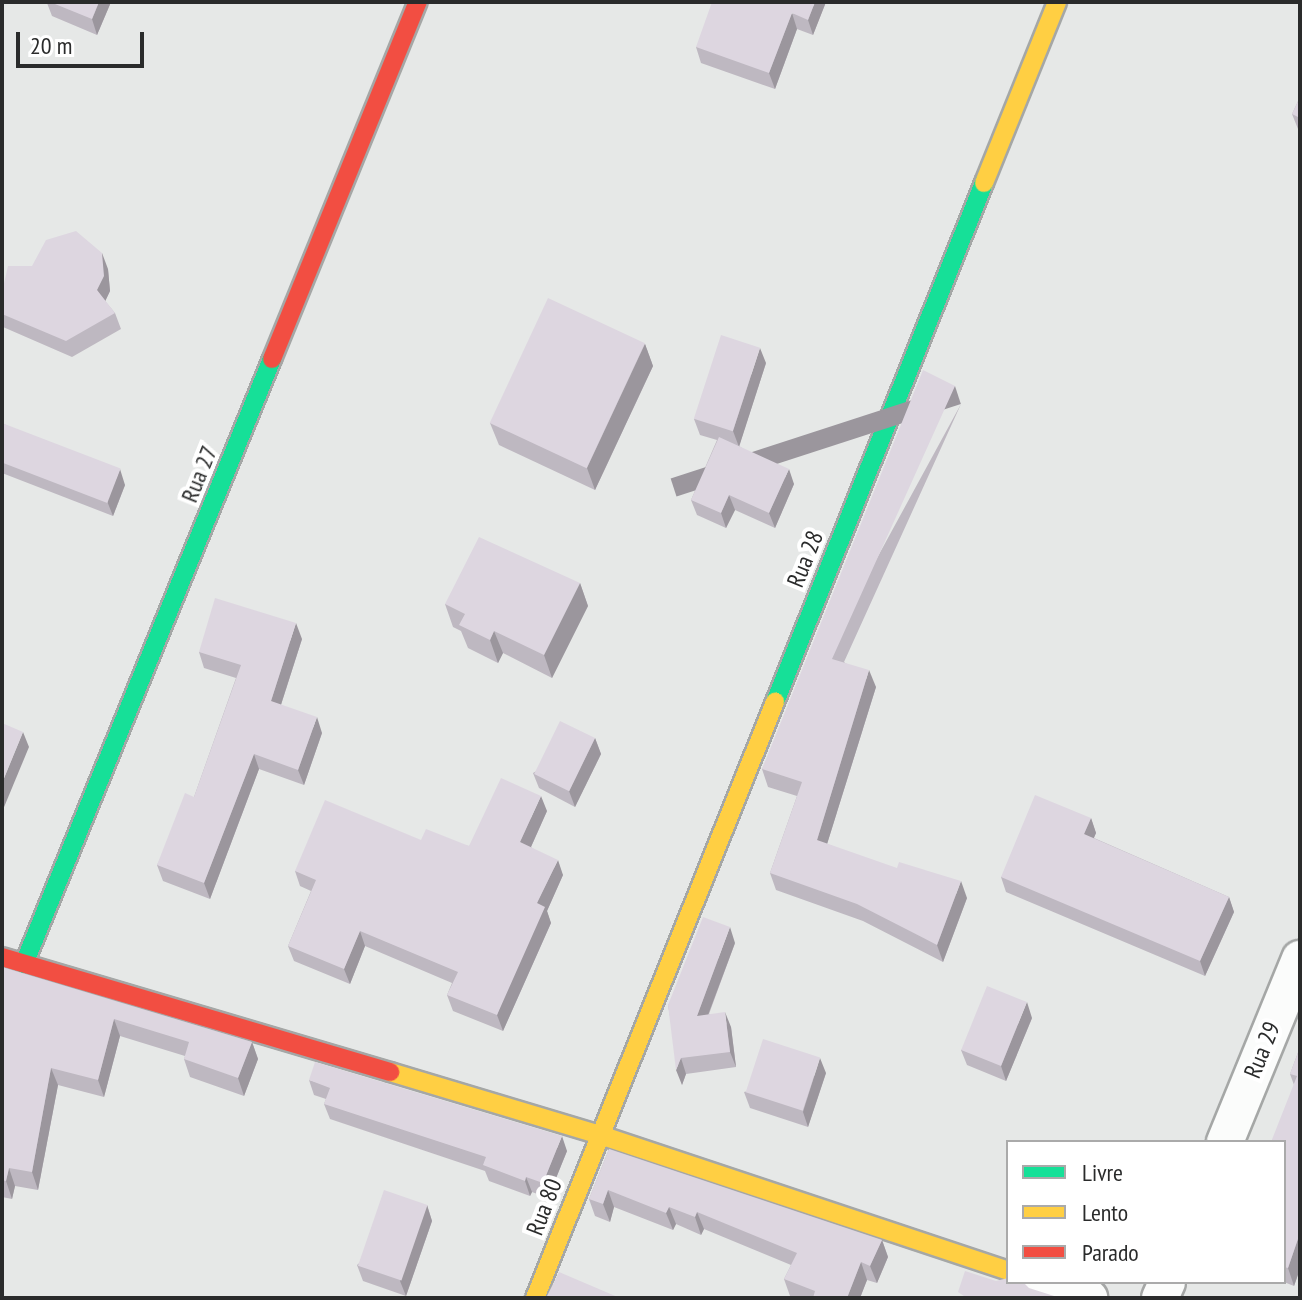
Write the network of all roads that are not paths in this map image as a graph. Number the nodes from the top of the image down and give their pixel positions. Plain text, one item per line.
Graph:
1 (418, 2) edge
2 (1057, 2) edge
3 (2, 957) edge
4 (1300, 959) edge
5 (24, 964) junction
6 (597, 1134) junction
7 (1226, 1140) edge
8 (1006, 1270) edge
9 (1047, 1284) edge
10 (535, 1298) edge
11 (1089, 1298) edge

1 - 5 street, Rua 27
2 - 6 street, Rua 28
3 - 5 street
4 - 7 street, Rua 29
5 - 6 street
6 - 8 street
6 - 10 street, Rua 80
9 - 11 street

